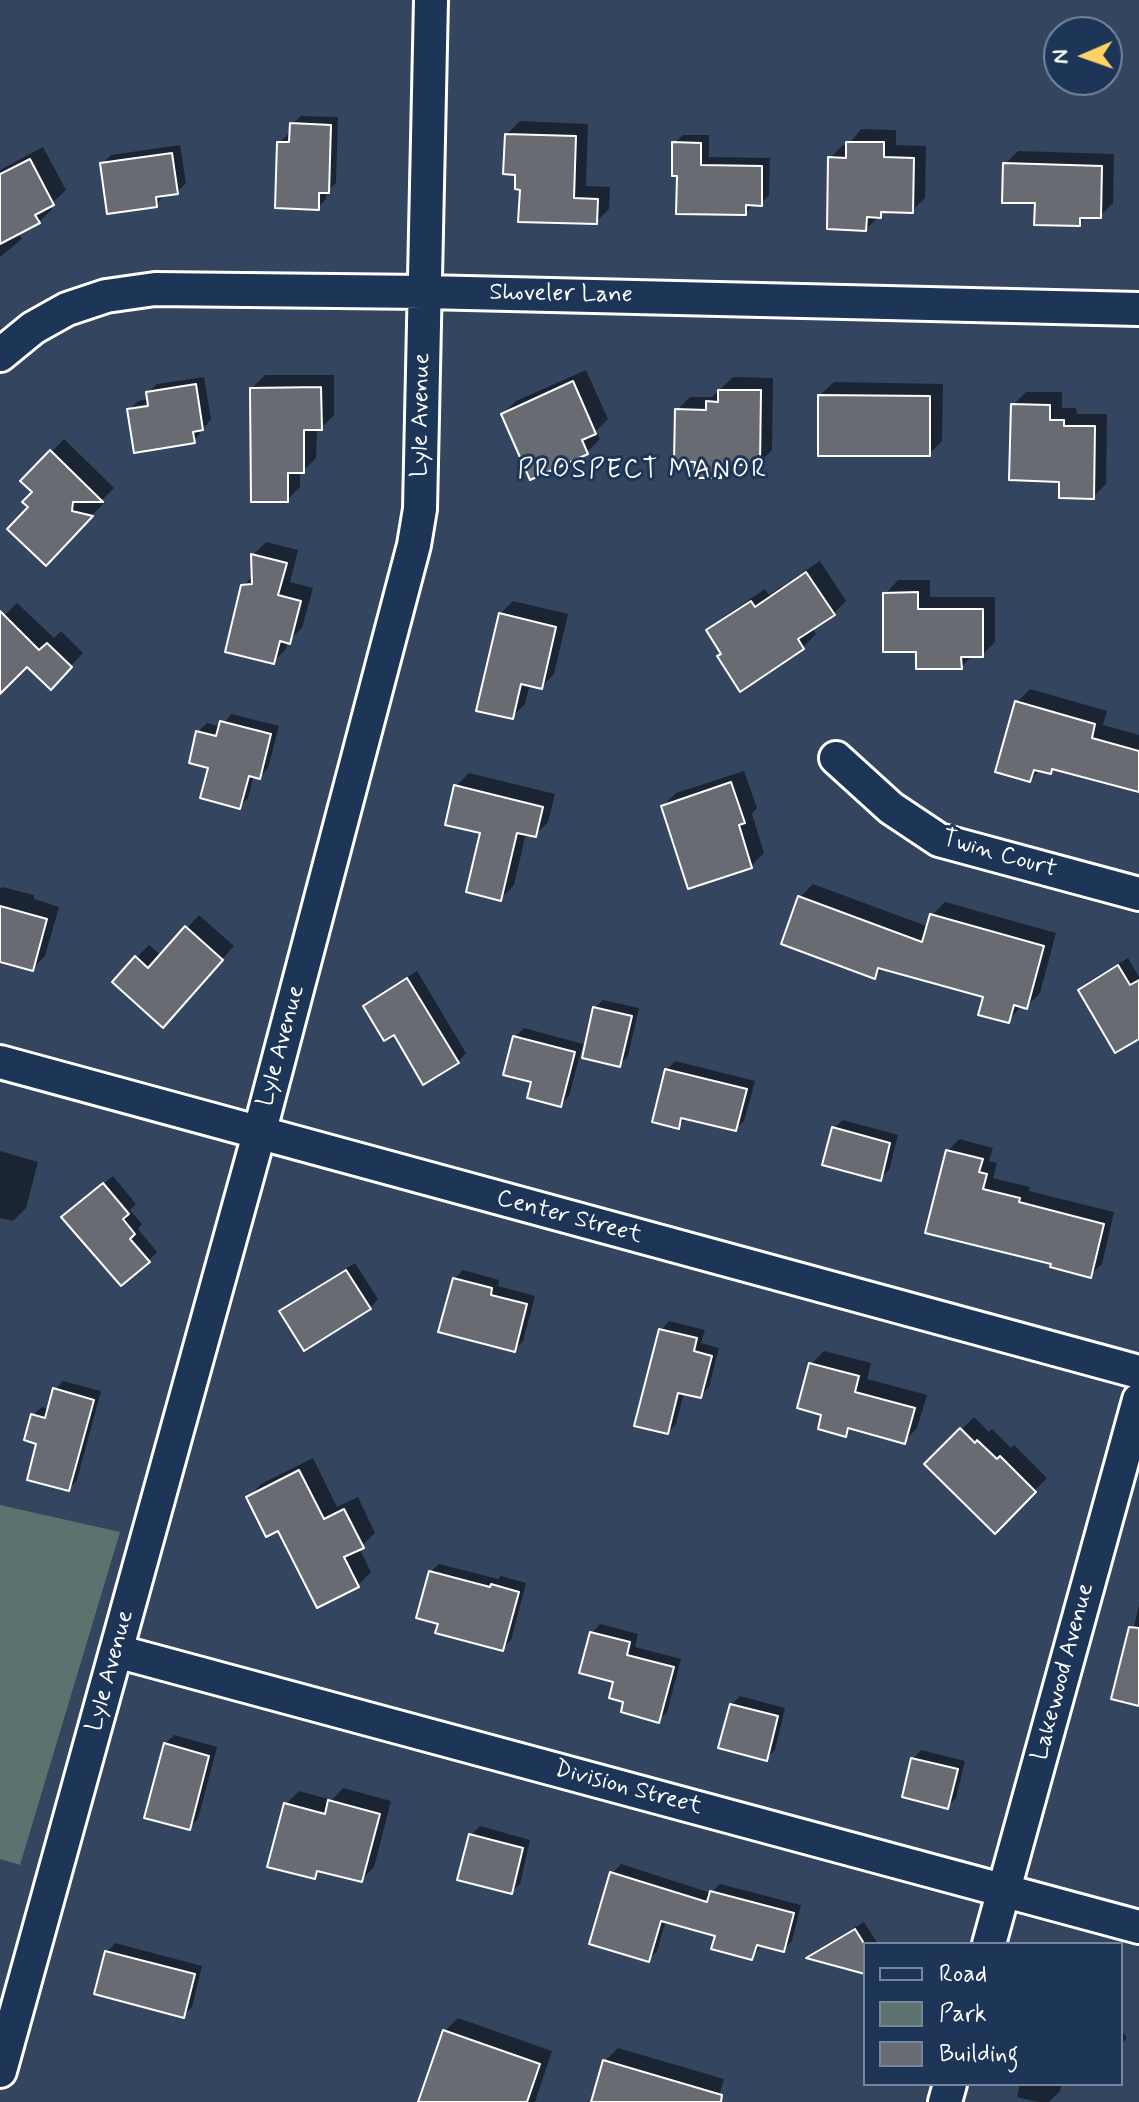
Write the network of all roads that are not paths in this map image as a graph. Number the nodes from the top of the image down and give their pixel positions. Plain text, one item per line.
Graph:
1 (431, 0) edge
2 (425, 292) junction
3 (1139, 309) edge
4 (0, 355) edge
5 (836, 758) dead end
6 (1139, 894) edge
7 (0, 1062) edge
8 (259, 1134) junction
9 (1139, 1372) edge
10 (1139, 1400) edge
11 (116, 1651) junction
12 (1004, 1890) junction
13 (1139, 1927) edge
14 (990, 1942) edge
15 (0, 2071) edge

1 - 2 street, Lyle Avenue
2 - 3 street, Shoveler Lane
2 - 4 street, Shoveler Lane
2 - 8 street, Lyle Avenue
5 - 6 street, Twin Court
7 - 8 street, Center Street
8 - 9 street, Center Street
8 - 11 street, Lyle Avenue
10 - 12 street, Lakewood Avenue
11 - 12 street, Division Street
11 - 15 street, Lyle Avenue
12 - 13 street, Division Street
12 - 14 street, Lakewood Avenue

